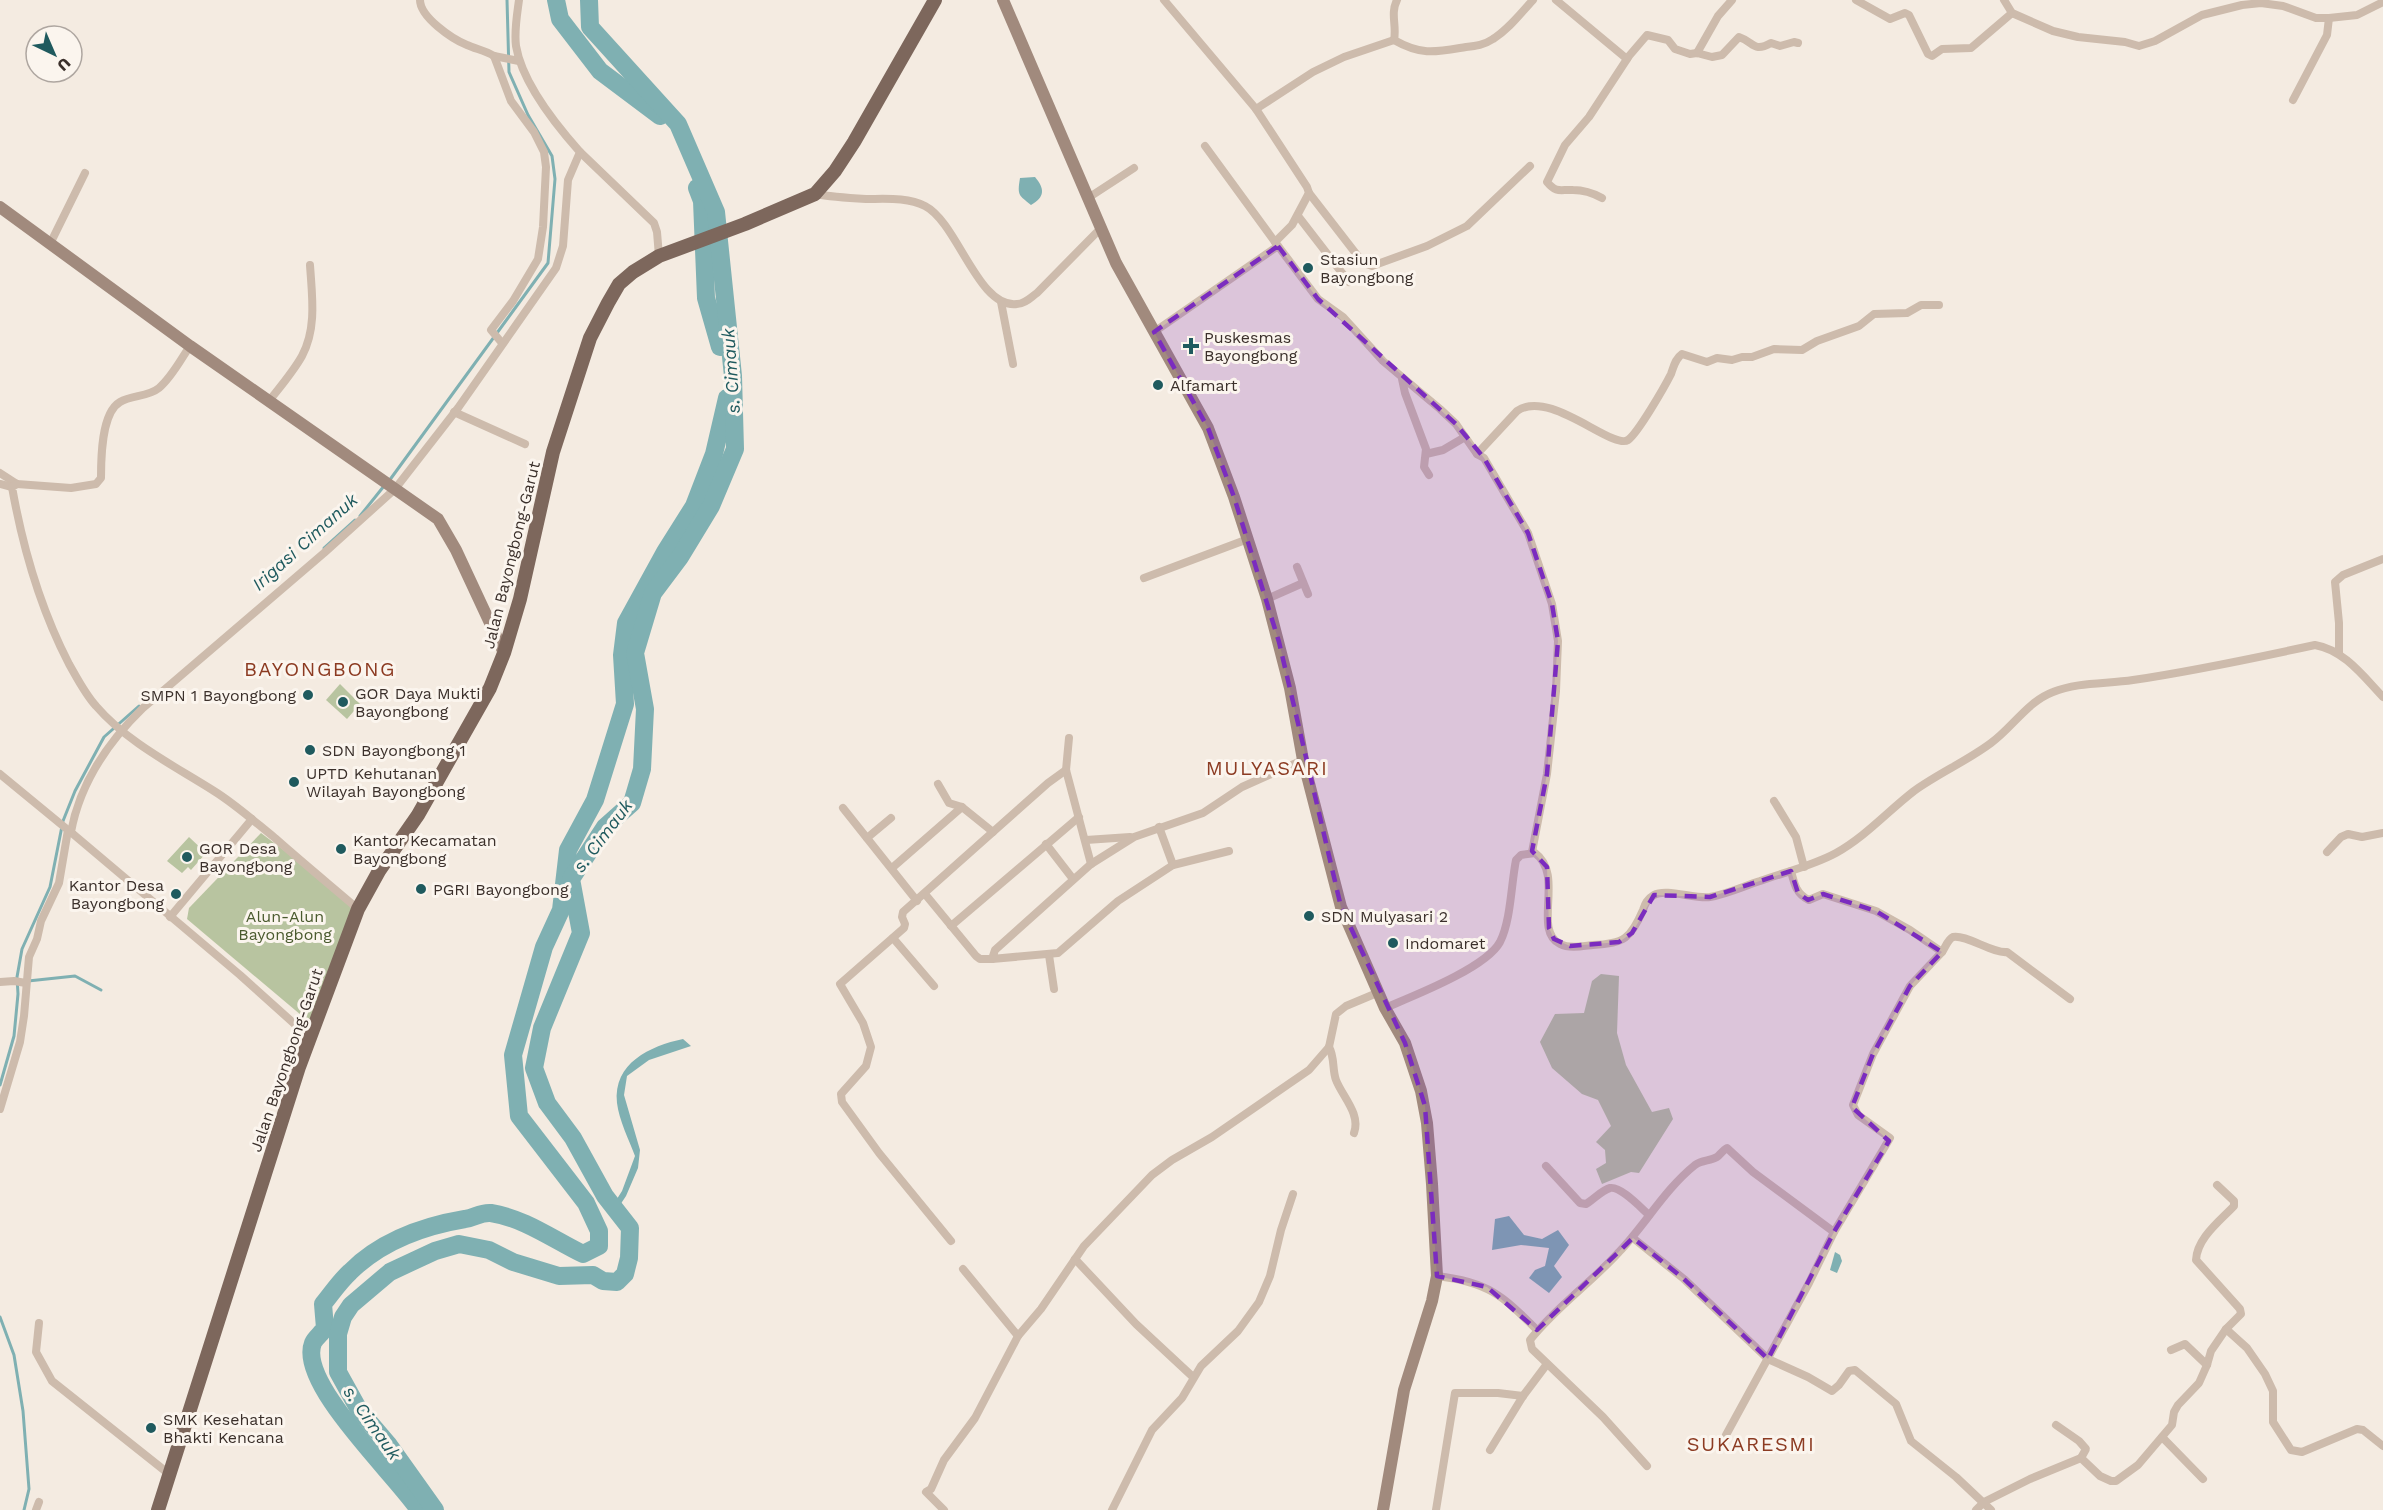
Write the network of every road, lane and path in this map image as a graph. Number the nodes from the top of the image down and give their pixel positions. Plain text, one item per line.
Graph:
1 (420, 0) edge
2 (519, 0) edge
3 (935, 0) edge
4 (1003, 0) edge
5 (1164, 0) edge
6 (1397, 0) edge
7 (1533, 0) edge
8 (1556, 0) edge
9 (1732, 0) edge
10 (1856, 0) edge
11 (2004, 0) edge
12 (2383, 2) edge
13 (2012, 13) junction
14 (2329, 18) junction
15 (1394, 40) junction
16 (1798, 43) dead end
17 (1697, 53) junction
18 (498, 56) junction
19 (1627, 59) junction
20 (517, 61) junction
21 (2293, 100) dead end
22 (1256, 109) junction
23 (1205, 146) dead end
24 (580, 152) junction
25 (1530, 166) dead end
26 (1134, 168) dead end
27 (85, 173) dead end
28 (1309, 193) junction
29 (815, 194) junction
30 (1088, 198) junction
31 (1602, 198) dead end
32 (0, 207) edge
33 (1298, 216) junction
34 (1100, 229) junction
35 (50, 244) junction
36 (1276, 244) junction
37 (659, 256) junction
38 (310, 265) dead end
39 (1349, 282) dead end
40 (1001, 302) junction
41 (1939, 305) dead end
42 (1154, 332) junction
43 (501, 343) junction
44 (190, 346) junction
45 (1013, 364) dead end
46 (1402, 378) junction
47 (268, 401) junction
48 (454, 412) junction
49 (1465, 437) junction
50 (525, 444) dead end
51 (1426, 454) junction
52 (1477, 454) junction
53 (0, 473) edge
54 (1430, 475) dead end
55 (0, 484) edge
56 (15, 486) junction
57 (392, 488) junction
58 (1248, 539) junction
59 (2383, 559) edge
60 (1297, 567) dead end
61 (1144, 579) dead end
62 (1303, 583) junction
63 (1308, 594) dead end
64 (1267, 599) junction
65 (504, 653) junction
66 (2339, 653) junction
67 (2383, 697) edge
68 (119, 729) junction
69 (1069, 738) dead end
70 (1303, 760) junction
71 (1066, 770) junction
72 (0, 774) edge
73 (938, 784) dead end
74 (1774, 801) dead end
75 (962, 807) junction
76 (843, 808) dead end
77 (1079, 817) junction
78 (891, 818) dead end
79 (252, 819) junction
80 (1159, 827) junction
81 (66, 828) junction
82 (993, 832) junction
83 (2383, 833) edge
84 (1134, 837) junction
85 (867, 838) junction
86 (1086, 840) junction
87 (1046, 844) junction
88 (1229, 851) dead end
89 (1532, 852) junction
90 (2327, 852) dead end
91 (1091, 864) junction
92 (1173, 865) junction
93 (1804, 867) junction
94 (892, 868) junction
95 (1791, 871) junction
96 (1073, 879) junction
97 (925, 894) junction
98 (917, 901) junction
99 (358, 909) junction
100 (170, 917) junction
101 (951, 926) junction
102 (893, 938) junction
103 (1942, 952) junction
104 (1049, 955) junction
105 (992, 959) junction
106 (23, 980) junction
107 (0, 982) edge
108 (934, 987) dead end
109 (1054, 988) dead end
110 (1377, 993) junction
111 (2070, 999) dead end
112 (1385, 1008) junction
113 (309, 1037) junction
114 (1329, 1047) junction
115 (0, 1109) edge
116 (1354, 1133) dead end
117 (1546, 1166) dead end
118 (2217, 1185) dead end
119 (1293, 1194) dead end
120 (1649, 1215) junction
121 (1834, 1232) junction
122 (1633, 1238) junction
123 (951, 1241) dead end
124 (1075, 1259) junction
125 (963, 1269) dead end
126 (1437, 1276) junction
127 (39, 1323) dead end
128 (2226, 1329) junction
129 (1537, 1330) junction
130 (1018, 1336) junction
131 (2170, 1350) dead end
132 (1768, 1359) junction
133 (1547, 1364) junction
134 (2207, 1365) junction
135 (1194, 1377) junction
136 (1522, 1396) junction
137 (2056, 1425) dead end
138 (1726, 1435) dead end
139 (2162, 1437) junction
140 (2383, 1446) edge
141 (1490, 1450) dead end
142 (2081, 1458) junction
143 (1647, 1466) dead end
144 (170, 1474) junction
145 (2203, 1479) dead end
146 (1984, 1503) junction
147 (158, 1510) edge
148 (944, 1510) edge
149 (1112, 1510) edge
150 (1383, 1510) edge
151 (1436, 1510) edge
152 (1976, 1510) edge
153 (1992, 1510) edge

1 - 18 street
2 - 20 street
3 - 29 main road, Jalan Bayongbong-Garut
4 - 30 main road
5 - 22 street
6 - 15 street
7 - 15 street
8 - 19 street
9 - 17 street
10 - 13 street
11 - 13 street
12 - 14 street
13 - 14 street
14 - 21 street
15 - 22 street
16 - 17 street
17 - 19 street
18 - 20 street
18 - 43 street
19 - 31 street
20 - 24 street
22 - 28 street
23 - 36 street
24 - 37 street
24 - 43 street
25 - 28 street
26 - 30 street
27 - 35 street
28 - 33 street
29 - 37 main road, Jalan Bayongbong-Garut
29 - 40 street
30 - 34 main road
32 - 35 main road
33 - 36 street
33 - 39 street
34 - 40 street
34 - 42 main road
35 - 44 main road
36 - 42 street
36 - 46 street
37 - 65 main road, Jalan Bayongbong-Garut
38 - 47 street
40 - 45 street
41 - 52 street
42 - 58 main road
43 - 48 street
44 - 47 main road
44 - 56 street
46 - 49 street
46 - 51 street
47 - 57 main road
48 - 50 street
48 - 57 street
49 - 51 street
49 - 52 street
51 - 54 street
52 - 89 street
53 - 56 street
55 - 56 street
56 - 68 street
57 - 65 main road
57 - 68 street
58 - 61 street
58 - 64 main road
59 - 66 street
60 - 62 street
62 - 63 street
62 - 64 street
64 - 70 main road
65 - 99 main road, Jalan Bayongbong-Garut
66 - 67 street
66 - 93 street
68 - 79 street
68 - 81 street
69 - 71 street
70 - 80 street
70 - 110 main road
71 - 77 street
71 - 82 street
72 - 81 street
73 - 75 street
74 - 93 street
75 - 82 street
75 - 94 street
76 - 85 street
77 - 86 street
77 - 87 street
78 - 85 street
79 - 99 street
79 - 100 street
80 - 84 street
80 - 92 street
81 - 100 street
81 - 106 street
82 - 97 street
83 - 90 street
84 - 86 street
84 - 91 street
85 - 94 street
86 - 91 street
87 - 96 street
87 - 101 street
88 - 92 street
89 - 95 street
89 - 112 street
91 - 96 street
92 - 104 street
93 - 95 street
94 - 98 street
95 - 103 street
96 - 105 street
97 - 98 street
97 - 101 street
98 - 102 street
99 - 113 main road, Jalan Bayongbong-Garut
100 - 113 street
101 - 105 street
102 - 108 street
102 - 123 street
103 - 111 street
103 - 121 street
104 - 105 street
104 - 109 street
106 - 107 street
106 - 115 street
110 - 112 main road
110 - 114 street
112 - 126 main road
113 - 144 main road, Jalan Bayongbong-Garut
114 - 116 street
114 - 124 street
117 - 120 street
118 - 128 street
119 - 135 street
120 - 121 street
120 - 122 street
121 - 132 street
122 - 129 street
122 - 132 street
124 - 130 street
124 - 135 street
125 - 130 street
126 - 129 street
126 - 150 main road
127 - 144 street
128 - 134 street
128 - 140 street
129 - 133 street
130 - 148 street
131 - 134 street
132 - 138 street
132 - 146 street
133 - 136 street
133 - 143 street
134 - 139 street
135 - 149 street
136 - 141 street
136 - 151 street
137 - 142 street
139 - 142 street
139 - 145 street
142 - 146 street
144 - 147 main road, Jalan Bayongbong-Garut
146 - 152 street
146 - 153 street

